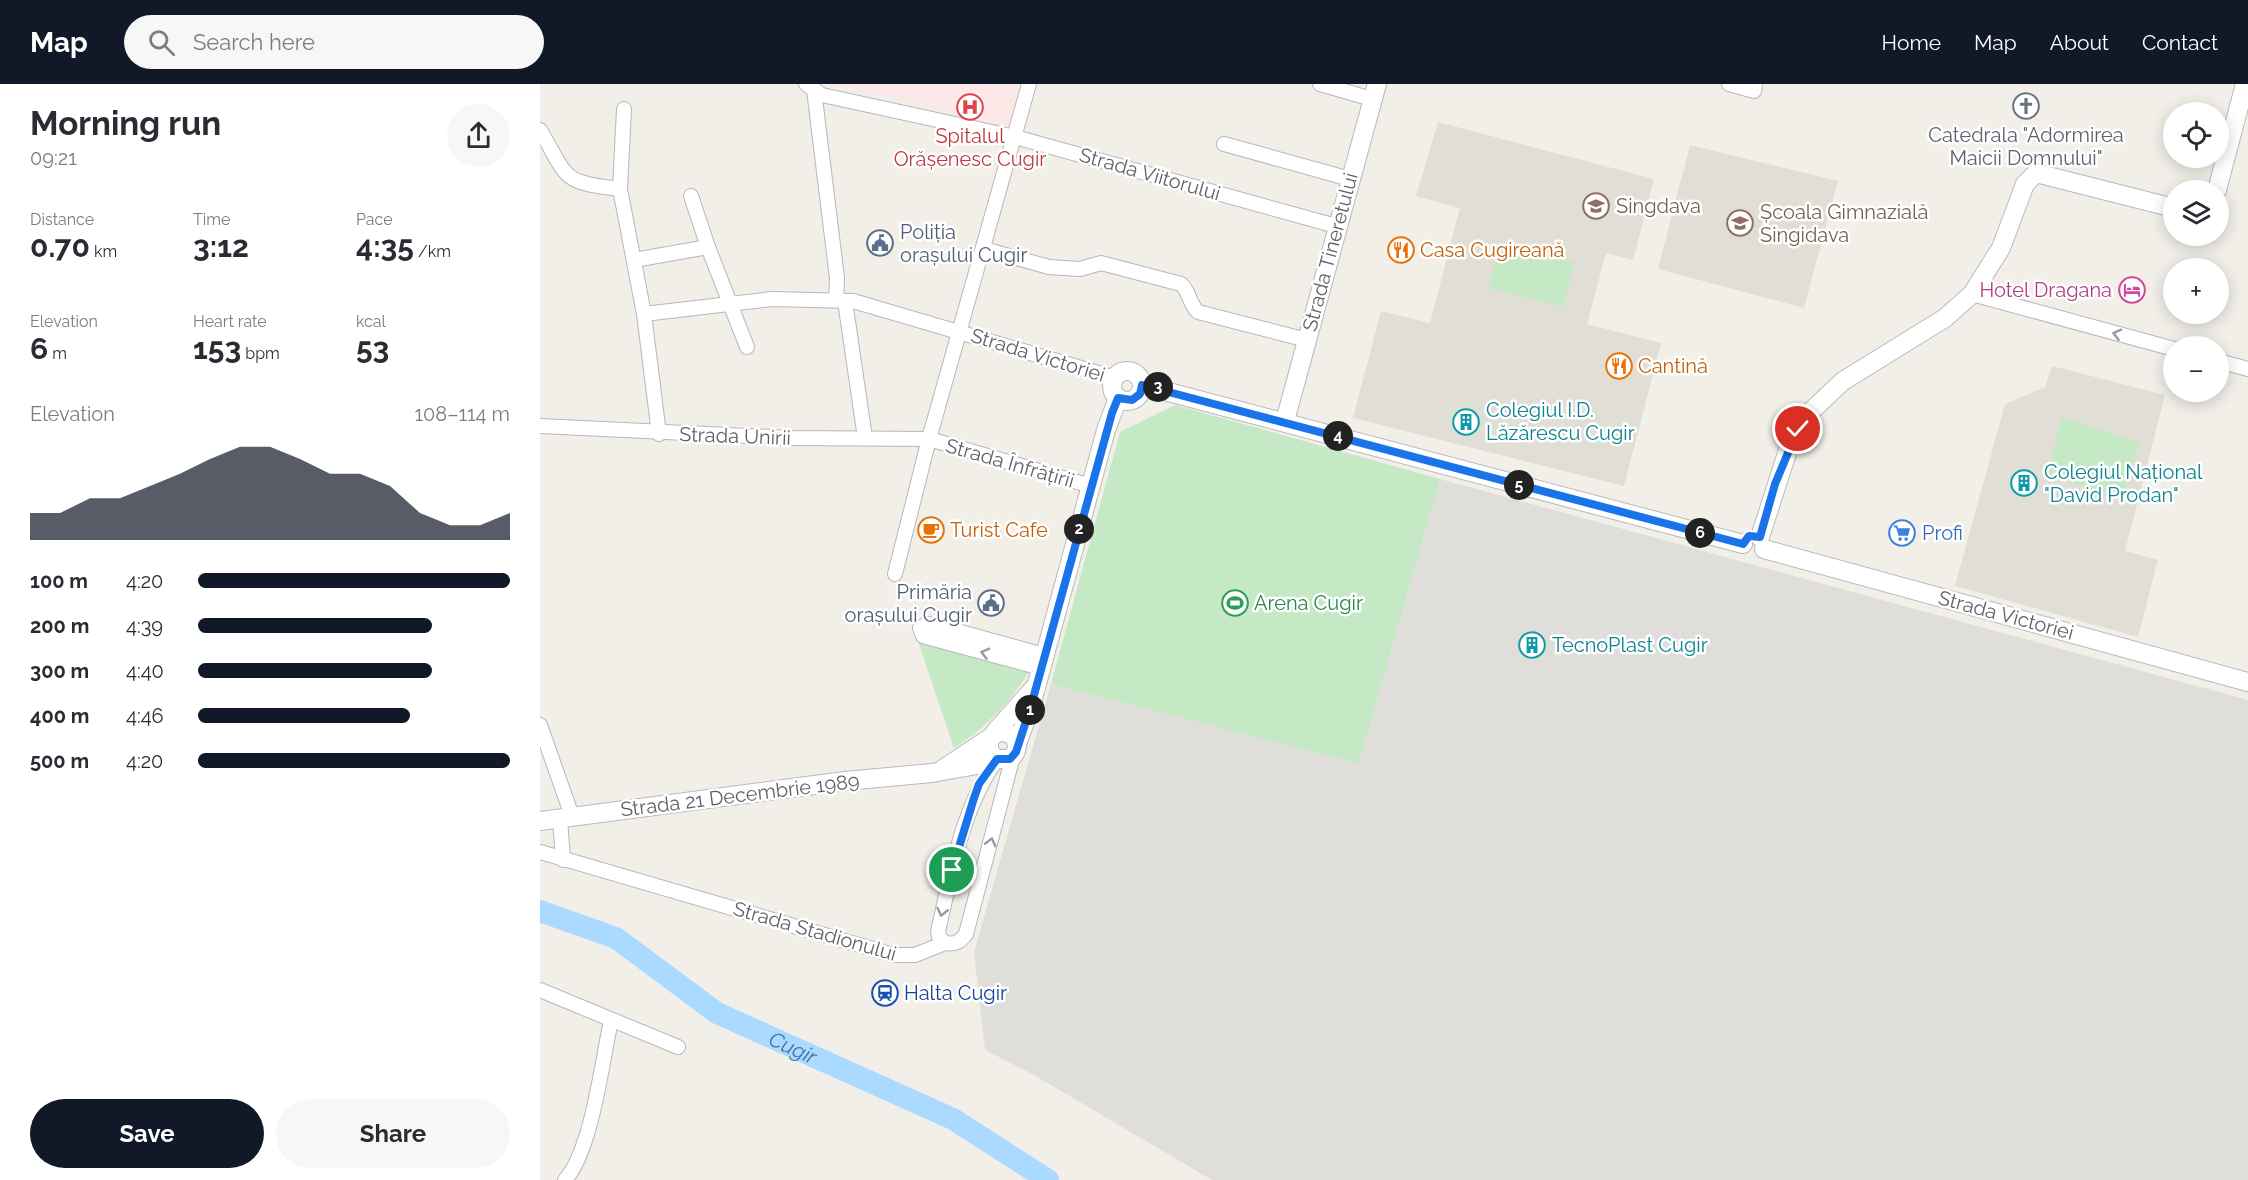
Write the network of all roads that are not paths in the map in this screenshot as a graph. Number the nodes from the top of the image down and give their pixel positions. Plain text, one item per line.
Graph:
1 (1029, 84) edge
2 (1320, 84) edge
3 (1729, 84) edge
4 (2245, 84) edge
5 (1755, 87) edge
6 (814, 90) edge
7 (1375, 92) edge
8 (624, 109) dead end
9 (540, 129) edge
10 (1015, 137) junction
11 (1224, 144) dead end
12 (1350, 179) junction
13 (2220, 180) edge
14 (620, 189) junction
15 (691, 196) dead end
16 (2163, 205) edge
17 (1336, 226) junction
18 (708, 247) junction
19 (984, 249) junction
20 (634, 260) junction
21 (1972, 294) junction
22 (840, 300) junction
23 (731, 303) junction
24 (644, 314) junction
25 (961, 332) junction
26 (1307, 340) junction
27 (2163, 346) edge
28 (747, 347) dead end
29 (1115, 378) junction
30 (1142, 385) junction
31 (1118, 398) junction
32 (1285, 422) junction
33 (540, 426) edge
34 (659, 434) junction
35 (865, 438) junction
36 (929, 439) junction
37 (1091, 486) junction
38 (1755, 543) junction
39 (895, 574) dead end
40 (932, 632) dead end
41 (1041, 669) junction
42 (2247, 678) edge
43 (540, 725) edge
44 (1001, 748) junction
45 (566, 817) junction
46 (540, 821) edge
47 (540, 852) edge
48 (563, 860) junction
49 (945, 943) junction
50 (540, 990) edge
51 (611, 1021) junction
52 (678, 1047) dead end
53 (565, 1180) edge

1 - 10 street
2 - 7 street
3 - 5 street
4 - 13 main road
6 - 10 street, Strada Viitorului
6 - 22 street
7 - 12 main road, Strada Tineretului
8 - 14 street
9 - 14 street
10 - 17 street, Strada Viitorului
10 - 19 street
11 - 12 street
12 - 17 main road, Strada Tineretului
14 - 20 street
15 - 18 street
16 - 21 main road
17 - 26 main road, Strada Tineretului
18 - 20 street
18 - 23 street
19 - 25 street
19 - 26 street
20 - 24 street
27 -> 21 street
21 - 38 main road
22 - 23 street, Strada Victoriei
22 - 25 street, Strada Victoriei
22 - 35 street
23 - 24 street, Strada Victoriei
23 - 28 street
24 - 34 street
25 - 29 street, Strada Victoriei
25 - 36 street
26 - 32 main road, Strada Tineretului
29 - 30 main road
29 - 31 main road
30 - 31 main road
30 - 32 main road, Strada Victoriei
31 - 37 main road
32 - 38 main road, Strada Victoriei
33 - 34 street, Strada Unirii
34 - 35 street, Strada Unirii
35 - 36 street, Strada Unirii
36 - 37 street, Strada Înfrățirii
36 - 39 street
37 - 41 main road
38 - 42 main road, Strada Victoriei
40 - 41 street
41 - 44 main road
43 - 45 street
44 - 45 main road, Strada 21 Decembrie 1989
44 -> 49 street
49 -> 44 street, Strada Stadionului
45 - 46 main road, Strada 21 Decembrie 1989
45 - 48 street
47 - 48 street, Strada Stadionului
48 - 49 street, Strada Stadionului
50 - 51 street
51 - 52 street
51 - 53 street

